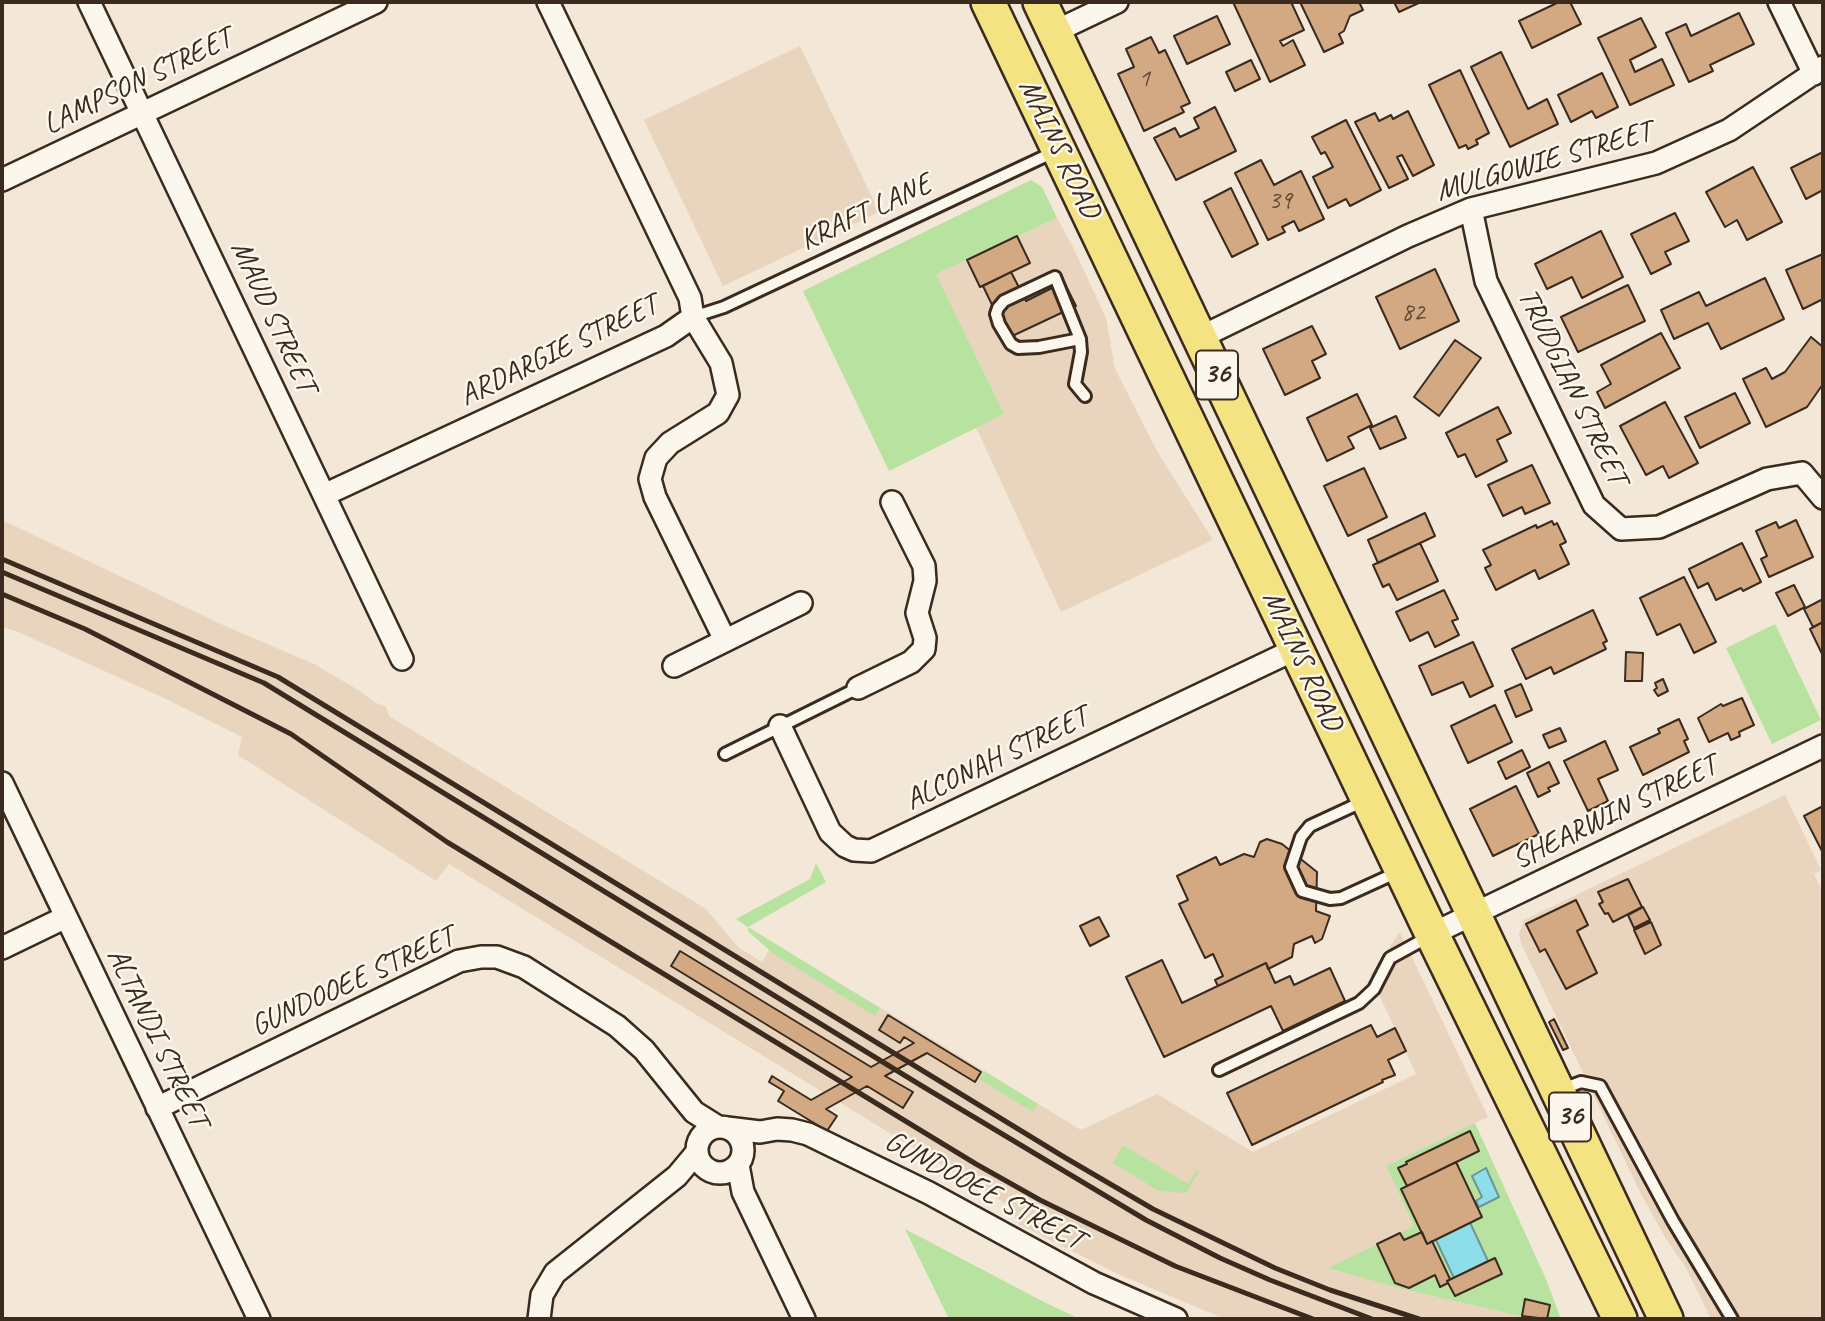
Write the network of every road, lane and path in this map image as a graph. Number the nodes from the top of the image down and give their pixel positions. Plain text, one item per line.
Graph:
1 (89, 2) edge
2 (376, 2) edge
3 (548, 2) edge
4 (988, 2) edge
5 (1040, 2) edge
6 (1117, 2) edge
7 (1779, 2) edge
8 (1054, 32) junction
9 (1818, 71) edge
10 (142, 113) junction
11 (1059, 149) junction
12 (2, 180) edge
13 (1471, 209) junction
14 (693, 317) junction
15 (1199, 338) junction
16 (1080, 339) junction
17 (1085, 396) dead end
18 (324, 495) junction
19 (1823, 498) edge
20 (892, 502) dead end
21 (800, 603) dead end
22 (724, 640) junction
23 (1296, 649) junction
24 (402, 659) dead end
25 (674, 666) dead end
26 (858, 688) joint
27 (780, 726) junction
28 (1823, 746) edge
29 (725, 754) dead end
30 (2, 783) edge
31 (1368, 799) junction
32 (1402, 870) junction
33 (1475, 914) junction
34 (66, 917) junction
35 (1432, 934) junction
36 (2, 948) edge
37 (1219, 1070) dead end
38 (1557, 1091) junction
39 (158, 1108) junction
40 (694, 1112) junction
41 (723, 1127) junction
42 (760, 1132) junction
43 (717, 1158) junction
44 (259, 1319) edge
45 (539, 1319) edge
46 (804, 1319) edge
47 (1176, 1319) edge
48 (1620, 1319) edge
49 (1666, 1319) edge
50 (1732, 1319) edge

1 - 10 street, MAUD STREET
2 - 10 street, LAMPSON STREET
3 - 14 street, ARDARGIE STREET
4 - 11 main road, MAINS ROAD / 36
5 - 8 main road, MAINS ROAD / 36
6 - 8 street
7 - 9 street
8 - 15 main road, MAINS ROAD / 36
9 - 13 street, MULGOWIE STREET
10 - 12 street, LAMPSON STREET
10 - 18 street, MAUD STREET
11 - 14 lane, KRAFT LANE
11 - 23 main road, MAINS ROAD / 36
13 - 15 street, MULGOWIE STREET
13 - 19 street, TRUDGIAN STREET
14 - 18 street, ARDARGIE STREET
14 - 22 street
15 - 33 main road, MAINS ROAD / 36
16 - 16 lane
16 - 17 lane
18 - 24 street, MAUD STREET
20 - 26 street
21 - 22 street
22 - 25 street
23 - 27 street, ALCONAH STREET
23 - 31 main road, MAINS ROAD / 36
26 - 27 lane
27 - 29 lane
28 - 33 street, SHEARWIN STREET
30 - 34 street, ALTANDI STREET
31 - 32 main road, MAINS ROAD / 36
31 - 32 lane
32 - 35 main road, MAINS ROAD / 36
33 - 35 street, SHEARWIN STREET
33 - 38 main road, MAINS ROAD / 36
34 - 36 street
34 - 39 street, ALTANDI STREET
35 - 37 lane
35 - 48 main road, MAINS ROAD / 36
38 - 49 main road, MAINS ROAD / 36
38 - 50 lane
39 - 40 street, GUNDOOEE STREET
39 - 44 street, ALTANDI STREET
40 - 41 street, GUNDOOEE STREET
40 - 43 street
41 - 42 street, GUNDOOEE STREET
41 - 43 street
41 - 43 street
42 - 43 street
42 - 47 street, GUNDOOEE STREET
43 - 45 street
43 - 46 street

